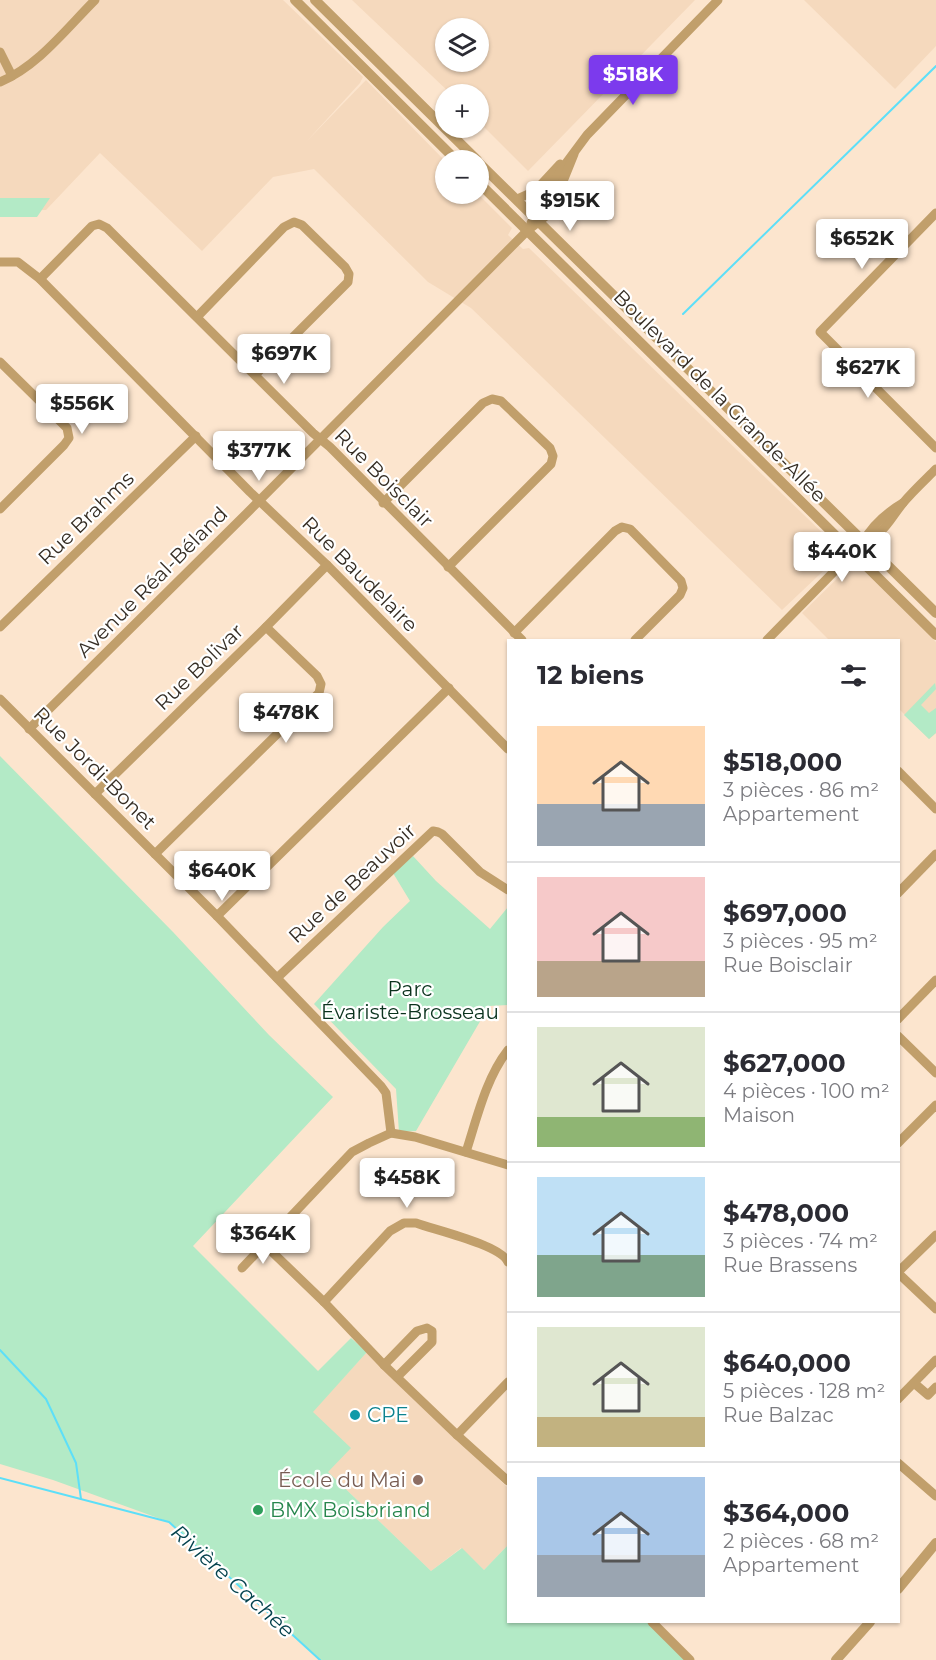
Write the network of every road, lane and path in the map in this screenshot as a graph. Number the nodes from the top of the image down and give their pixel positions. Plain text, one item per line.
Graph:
1 (95, 0) edge
2 (295, 0) edge
3 (315, 0) edge
4 (718, 0) edge
5 (0, 52) edge
6 (12, 76) junction
7 (0, 82) edge
8 (446, 150) edge
9 (467, 150) edge
10 (574, 154) junction
11 (489, 172) edge
12 (489, 193) edge
13 (517, 199) junction
14 (936, 213) edge
15 (537, 219) junction
16 (527, 231) junction
17 (0, 262) edge
18 (40, 279) junction
19 (197, 317) junction
20 (0, 362) edge
21 (255, 375) junction
22 (196, 436) junction
23 (320, 439) junction
24 (936, 448) edge
25 (936, 469) edge
26 (260, 500) junction
27 (383, 503) junction
28 (0, 509) edge
29 (863, 542) junction
30 (853, 552) junction
31 (327, 565) junction
32 (448, 567) junction
33 (936, 613) edge
34 (0, 627) edge
35 (266, 627) junction
36 (936, 635) edge
37 (518, 637) edge
38 (636, 639) edge
39 (768, 639) edge
40 (448, 688) junction
41 (0, 699) edge
42 (30, 729) junction
43 (507, 748) edge
44 (900, 773) edge
45 (95, 794) junction
46 (936, 809) edge
47 (155, 854) junction
48 (936, 854) edge
49 (507, 890) edge
50 (900, 891) edge
51 (217, 916) junction
52 (278, 978) junction
53 (936, 980) edge
54 (900, 1017) edge
55 (900, 1038) edge
56 (507, 1051) edge
57 (936, 1073) edge
58 (936, 1105) edge
59 (391, 1133) junction
60 (900, 1141) edge
61 (466, 1152) junction
62 (507, 1165) edge
63 (239, 1220) dead end
64 (936, 1235) edge
65 (265, 1244) junction
66 (507, 1260) edge
67 (242, 1268) dead end
68 (900, 1271) edge
69 (900, 1275) edge
70 (324, 1302) junction
71 (936, 1308) edge
72 (936, 1360) edge
73 (384, 1365) junction
74 (397, 1377) junction
75 (507, 1383) edge
76 (914, 1383) junction
77 (936, 1387) edge
78 (900, 1397) edge
79 (457, 1435) junction
80 (900, 1465) edge
81 (507, 1480) edge
82 (936, 1496) edge
83 (936, 1544) edge
84 (900, 1585) edge
85 (653, 1623) edge
86 (869, 1623) edge
87 (690, 1660) edge
88 (836, 1660) edge

1 - 6 street
2 - 8 street
3 - 9 street, Boulevard de la Grande-Allée
4 - 10 street
5 - 6 street
6 - 7 street
10 - 13 street
10 - 15 street, Avenue Réal-Béland
11 - 13 street, Boulevard de la Grande-Allée
12 - 16 street, Boulevard de la Grande-Allée
13 - 15 street, Boulevard de la Grande-Allée
14 - 24 street
15 - 16 street, Avenue Réal-Béland
15 - 29 street, Boulevard de la Grande-Allée
16 - 23 street, Avenue Réal-Béland
16 - 30 street, Boulevard de la Grande-Allée
17 - 18 street, Rue Baudelaire
18 - 19 street, Rue Boisclair
18 - 22 street, Rue Baudelaire
19 - 21 street, Rue Boisclair
19 - 21 street
20 - 28 street
21 - 23 street, Rue Boisclair
22 - 26 street, Rue Baudelaire
22 - 34 street, Rue Brahms
23 - 26 street, Avenue Réal-Béland
23 - 27 street, Rue Boisclair
25 - 29 street
26 - 31 street, Rue Baudelaire
26 - 42 street, Avenue Réal-Béland
27 - 32 street, Rue Boisclair
27 - 32 street
29 - 30 street
29 - 33 street, Boulevard de la Grande-Allée
30 - 36 street, Boulevard de la Grande-Allée
30 - 39 street
31 - 35 street, Rue Bolivar
31 - 40 street, Rue Baudelaire
32 - 37 street, Rue Boisclair
35 - 45 street, Rue Bolivar
35 - 47 street
37 - 38 street
40 - 43 street, Rue Baudelaire
40 - 51 street
41 - 42 street, Rue Jordi-Bonet
42 - 45 street, Rue Jordi-Bonet
44 - 46 street
45 - 47 street, Rue Jordi-Bonet
47 - 51 street, Rue Jordi-Bonet
48 - 50 street
49 - 52 street, Rue de Beauvoir
51 - 52 street, Rue Jordi-Bonet
52 - 59 street, Rue Jordi-Bonet
53 - 54 street
55 - 57 street
56 - 61 street
58 - 60 street
59 - 61 street
59 - 65 street
61 - 62 street
63 - 65 street
64 - 68 street
65 - 67 street
65 - 70 street
66 - 70 street
69 - 71 street
70 - 73 street
72 - 76 street
73 - 74 street
73 - 74 street
74 - 79 street
75 - 79 street
76 - 77 street
76 - 78 street
79 - 81 street
80 - 82 street
83 - 84 street
85 - 87 street
86 - 88 street

